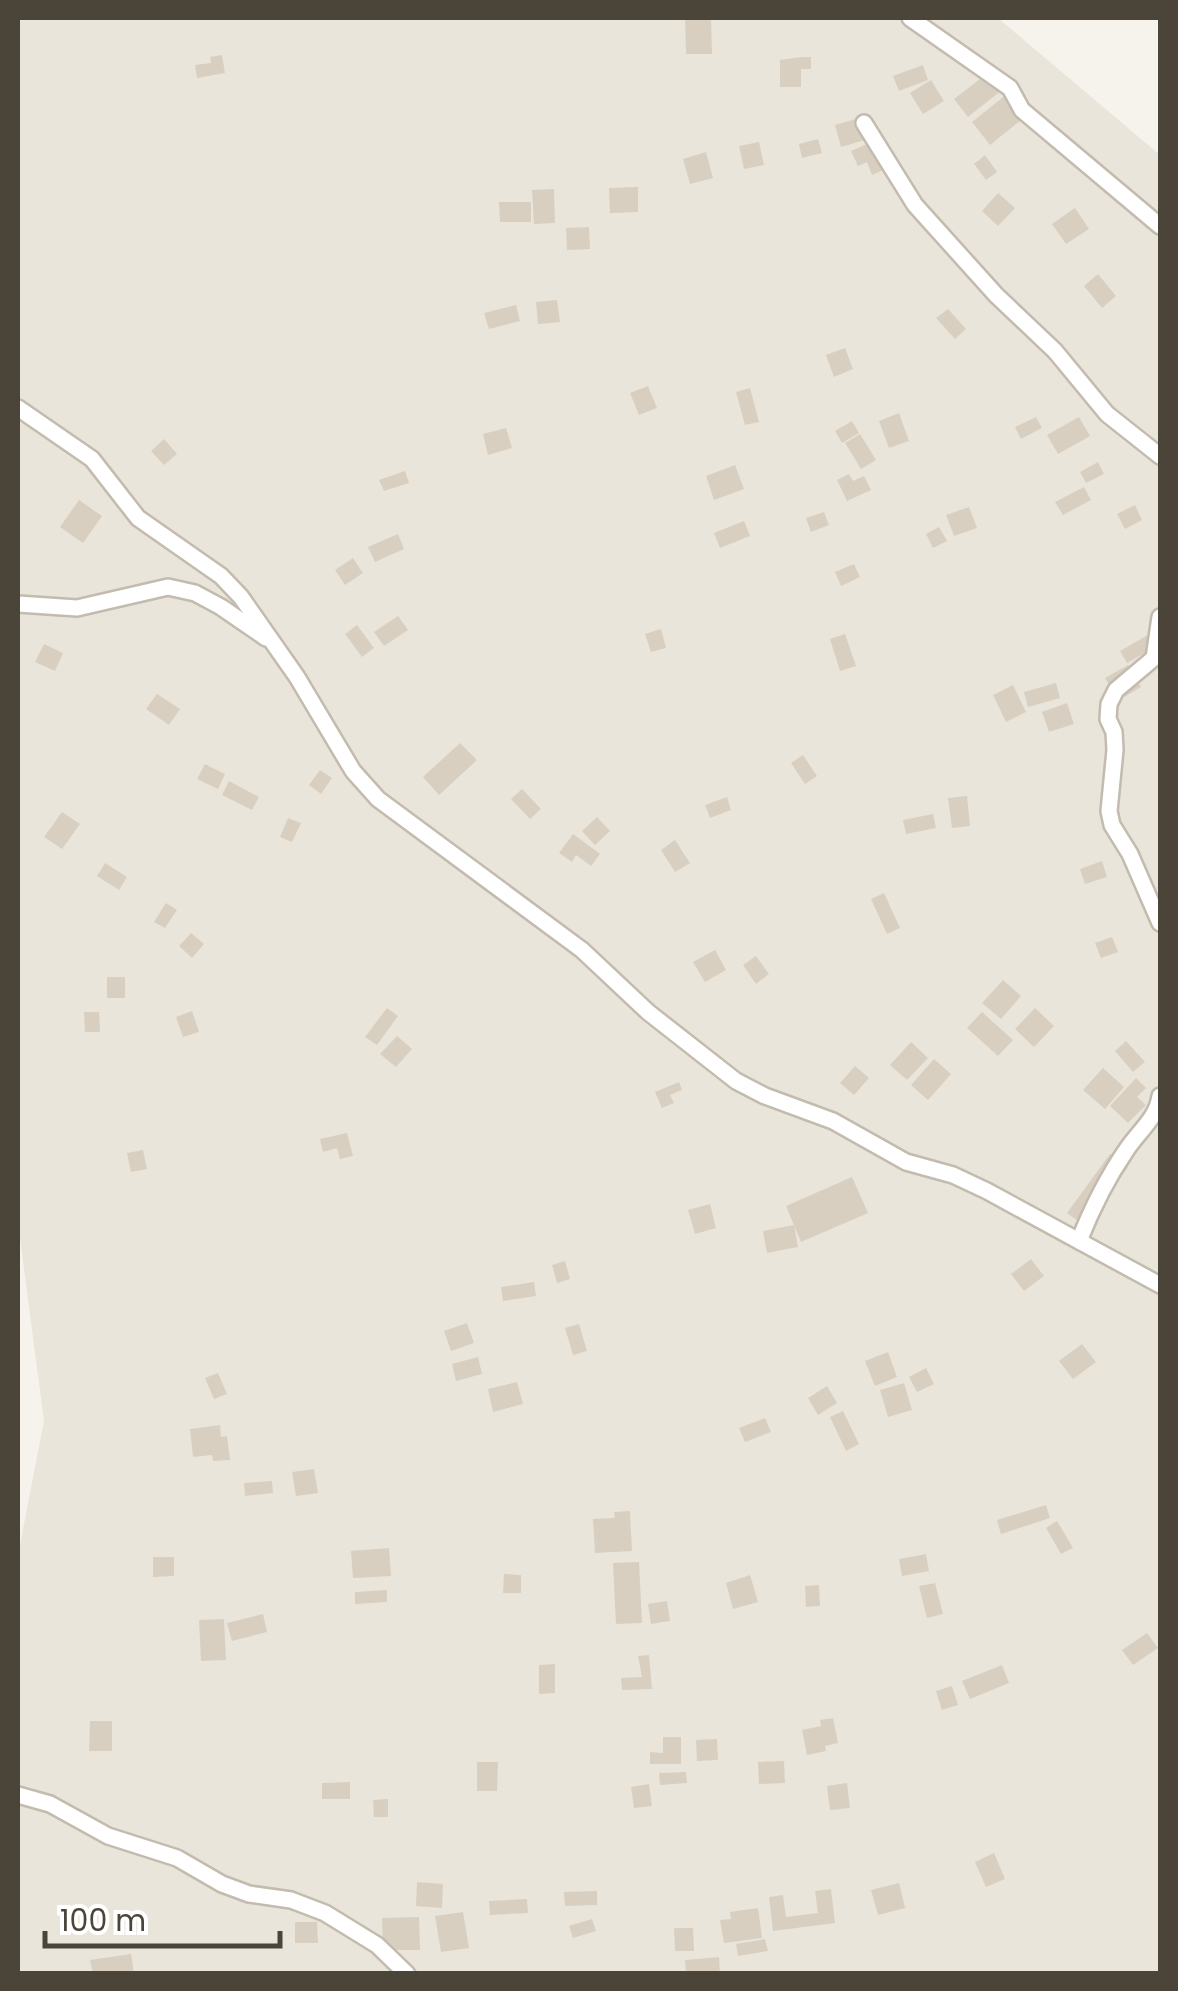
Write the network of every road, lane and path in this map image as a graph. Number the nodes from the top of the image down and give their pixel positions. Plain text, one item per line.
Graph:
1 (910, 18) edge
2 (864, 124) dead end
3 (1160, 226) edge
4 (18, 408) edge
5 (1160, 456) edge
6 (18, 604) edge
7 (1160, 617) edge
8 (272, 640) junction
9 (1160, 923) edge
10 (1160, 1096) edge
11 (1079, 1240) junction
12 (1160, 1285) edge
13 (18, 1795) edge
14 (408, 1974) edge

1 - 3 street
2 - 5 street
4 - 8 street
6 - 8 street
7 - 9 street
8 - 11 street
10 - 11 street
11 - 12 street
13 - 14 street

